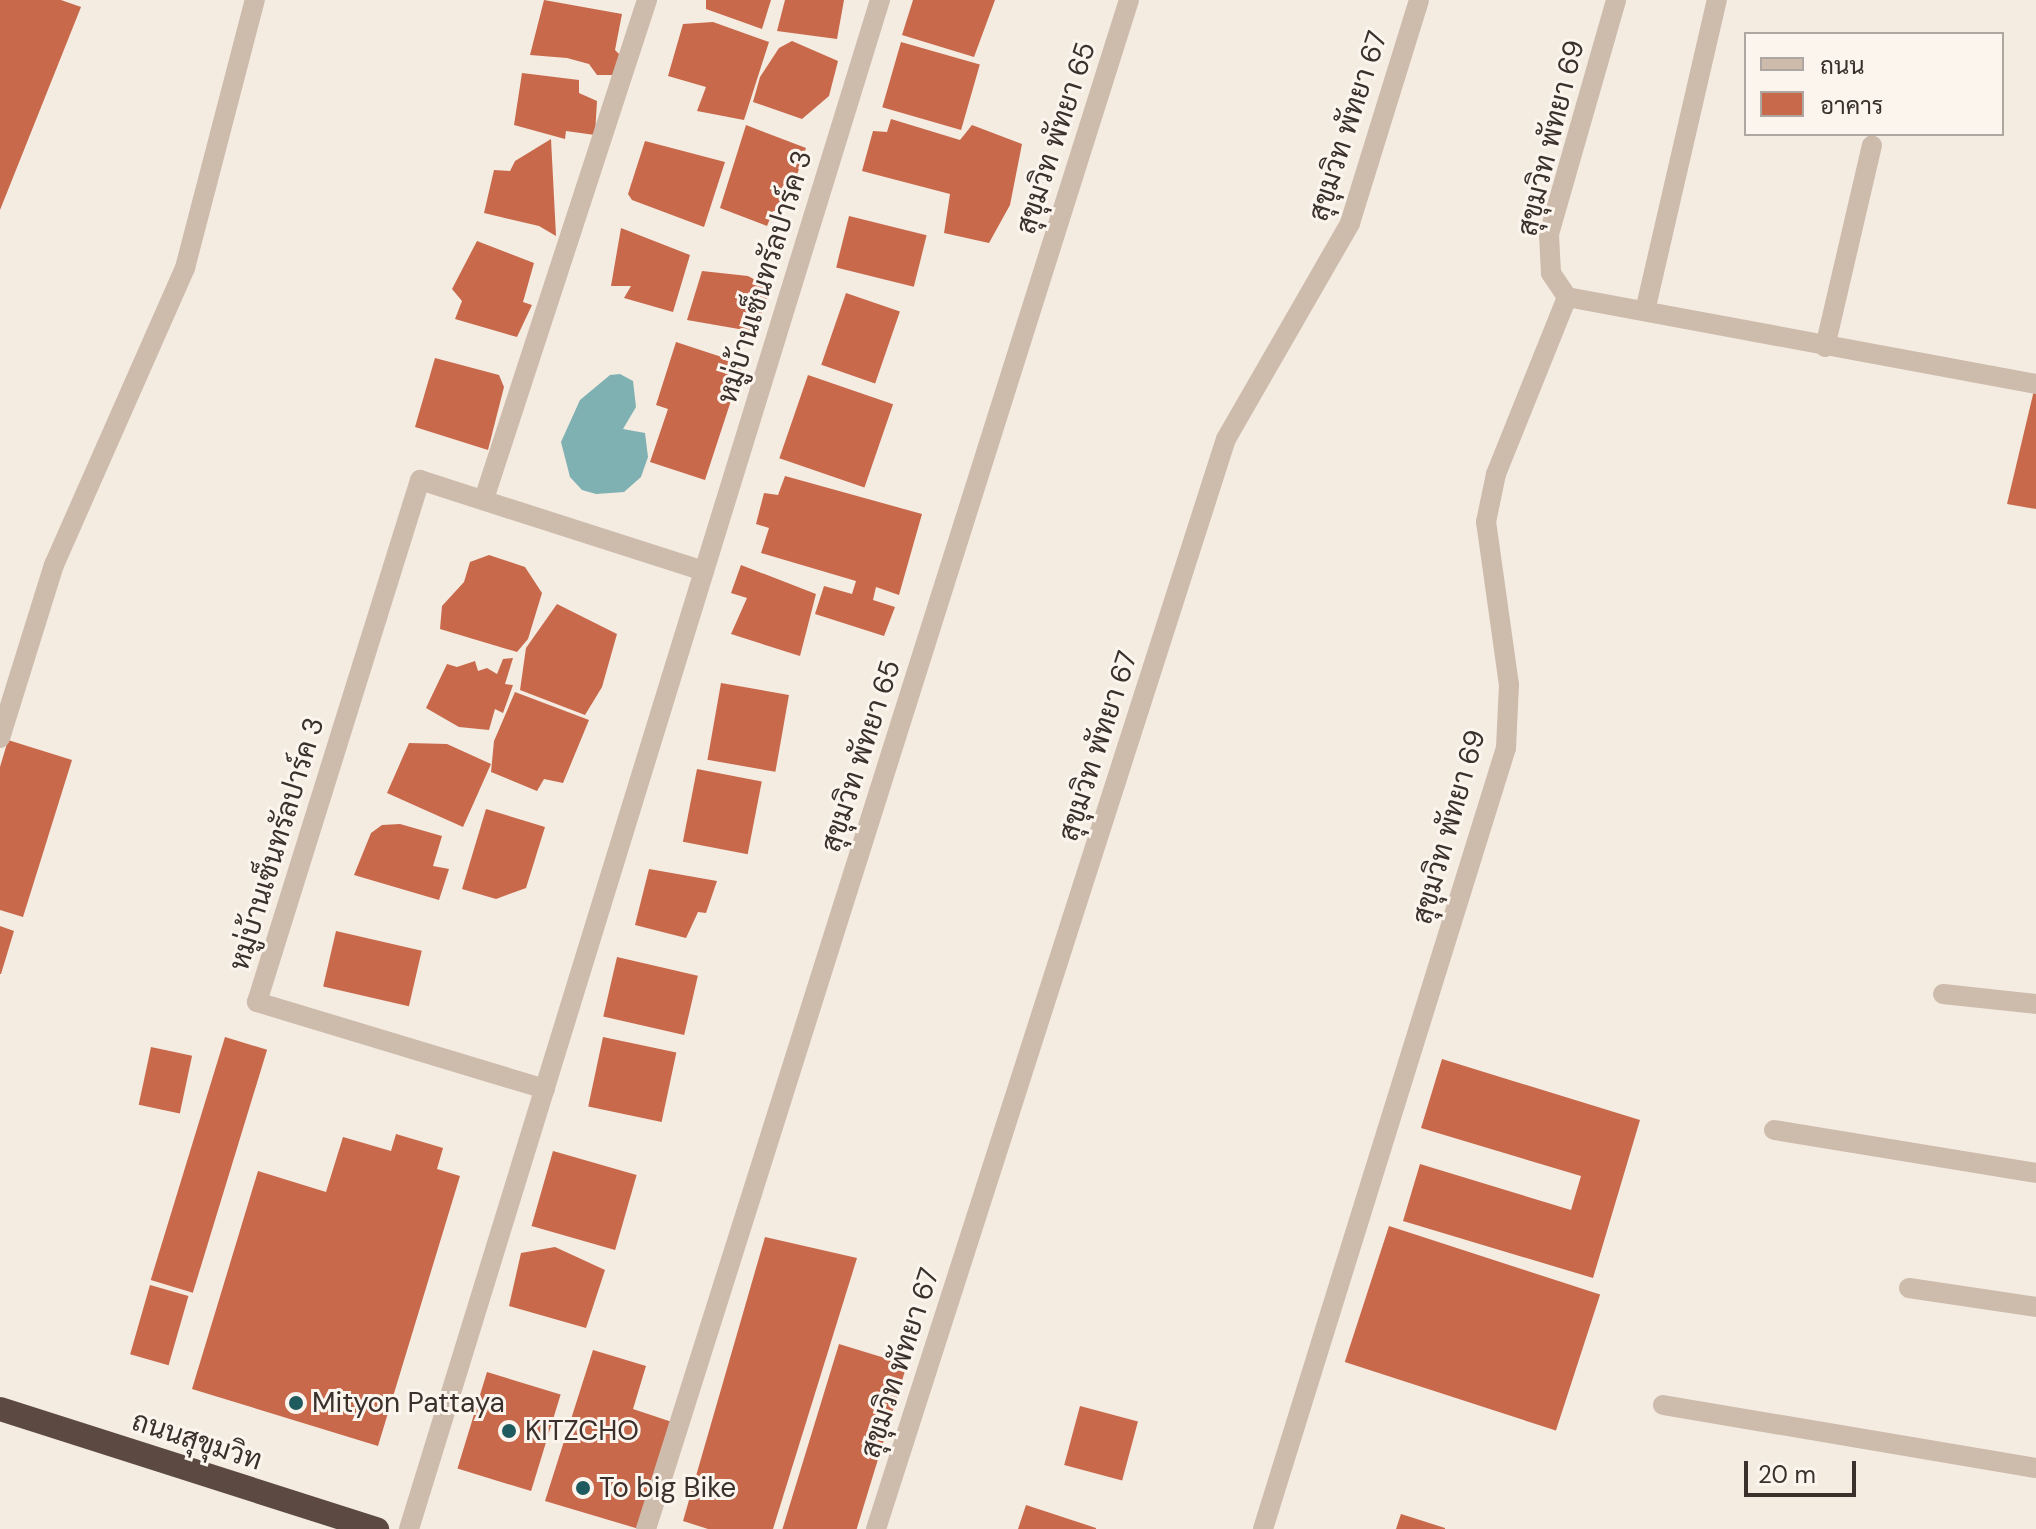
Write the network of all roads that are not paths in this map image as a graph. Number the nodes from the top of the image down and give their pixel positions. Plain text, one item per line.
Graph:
1 (255, 0) edge
2 (647, 0) edge
3 (880, 0) edge
4 (1129, 0) edge
5 (1419, 0) edge
6 (1616, 0) edge
7 (1717, 0) edge
8 (1872, 145) dead end
9 (1567, 297) junction
10 (1645, 311) junction
11 (1825, 347) junction
12 (2036, 384) edge
13 (484, 499) junction
14 (704, 571) junction
15 (0, 738) edge
16 (1943, 994) dead end
17 (2036, 1004) edge
18 (545, 1089) junction
19 (1774, 1130) dead end
20 (2036, 1173) edge
21 (1909, 1288) dead end
22 (2036, 1307) edge
23 (1663, 1405) dead end
24 (0, 1409) edge
25 (2036, 1468) edge
26 (377, 1529) edge
27 (409, 1529) edge
28 (646, 1529) edge
29 (876, 1529) edge
30 (1263, 1529) edge

1 - 15 street
2 - 13 street
3 - 14 street, หมู่บ้านเซ็นทรัลปาร์ค 3
4 - 28 street, สุขุมวิท พัทยา 65
5 - 29 street, สุขุมวิท พัทยา 67
6 - 9 street, สุขุมวิท พัทยา 69
7 - 10 street
8 - 11 street
9 - 10 street
9 - 30 street, สุขุมวิท พัทยา 69
10 - 11 street
11 - 12 street
13 - 14 street, หมู่บ้านเซ็นทรัลปาร์ค 3
13 - 18 street, หมู่บ้านเซ็นทรัลปาร์ค 3
14 - 18 street, หมู่บ้านเซ็นทรัลปาร์ค 3
16 - 17 street
18 - 27 street, หมู่บ้านเซ็นทรัลปาร์ค 3
19 - 20 street
21 - 22 street
23 - 25 street
24 - 26 highway, ถนนสุขุมวิท

